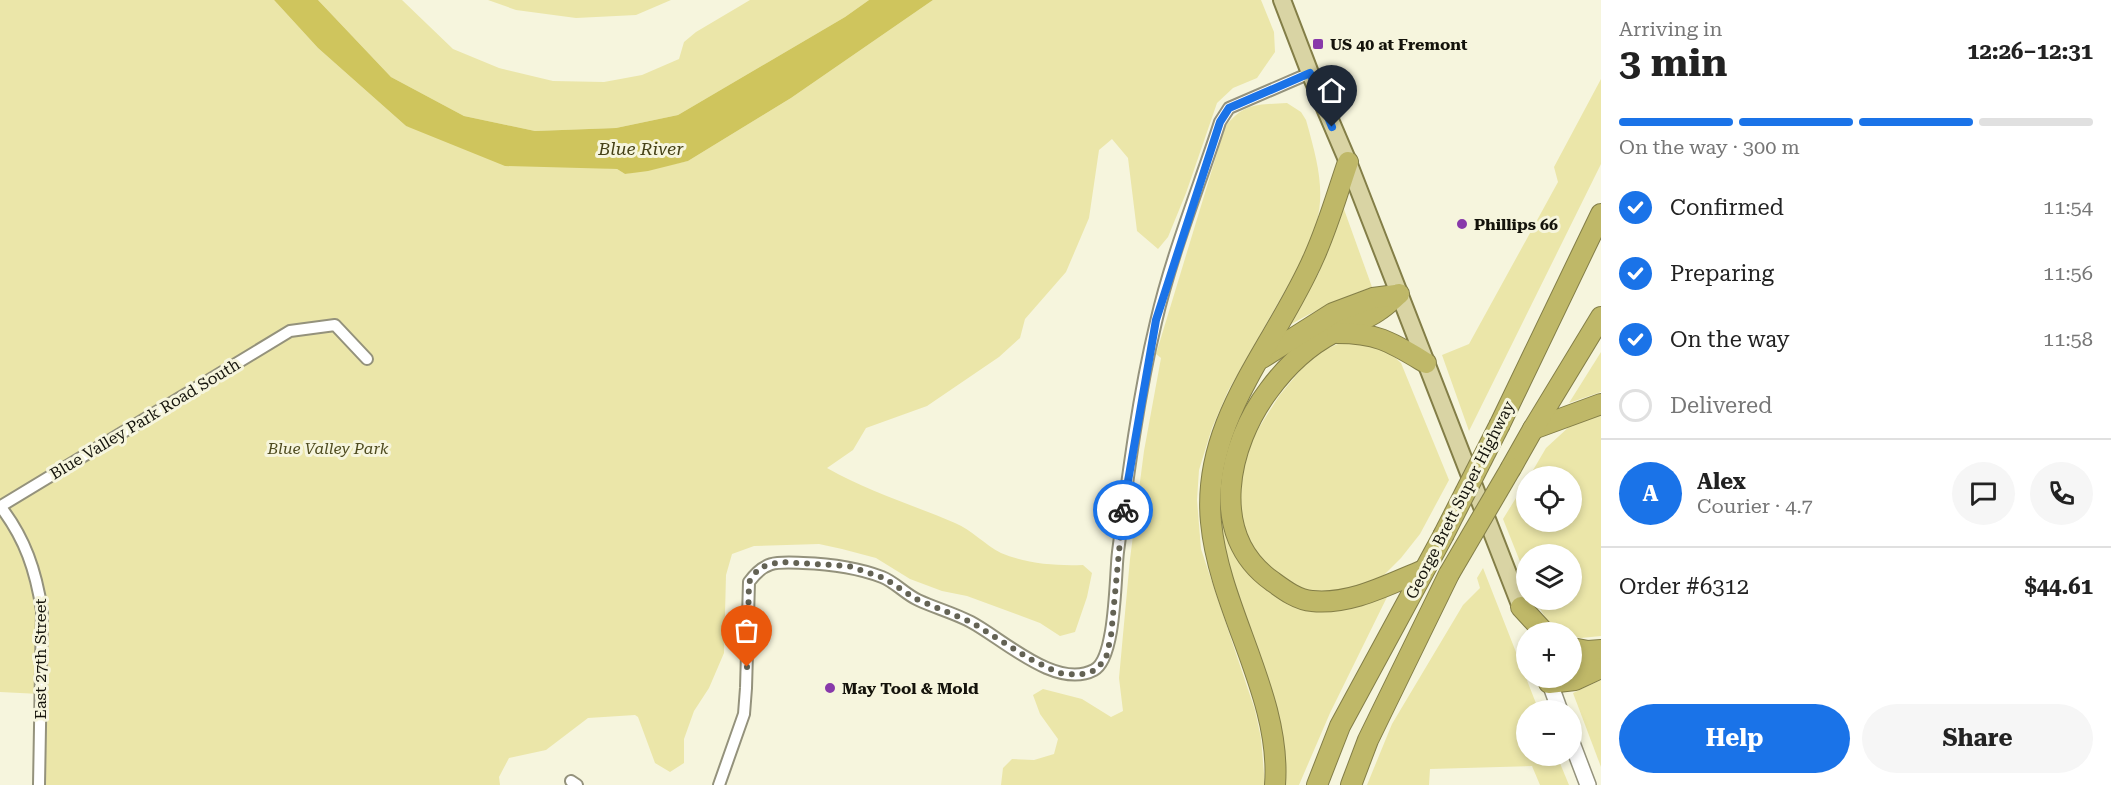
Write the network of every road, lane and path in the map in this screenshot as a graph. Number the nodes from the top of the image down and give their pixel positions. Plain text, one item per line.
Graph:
1 (1282, 0) edge
2 (1310, 73) junction
3 (1347, 162) junction
4 (1601, 214) edge
5 (1399, 294) junction
6 (1601, 317) edge
7 (1332, 333) junction
8 (367, 359) dead end
9 (1257, 361) junction
10 (1425, 363) junction
11 (1601, 404) edge
12 (1533, 429) junction
13 (0, 506) edge
14 (1424, 570) junction
15 (1516, 594) edge
16 (1524, 610) edge
17 (1535, 622) edge
18 (1582, 650) edge
19 (1601, 652) edge
20 (1582, 662) edge
21 (1601, 668) edge
22 (1582, 677) edge
23 (1581, 766) edge
24 (39, 785) edge
25 (720, 785) edge
26 (1275, 785) edge
27 (1317, 785) edge
28 (1351, 785) edge
29 (1588, 785) edge

1 - 2 main road
2 - 3 main road
2 - 25 street
3 - 5 main road
3 - 9 highway
4 - 14 highway, George Brett Super Highway, bridge
5 - 7 highway
5 - 9 highway
5 - 10 main road
6 - 12 highway, George Brett Super Highway
7 - 10 highway
7 - 14 highway
8 - 13 street, Blue Valley Park Road South
9 - 26 highway
10 - 15 main road
11 - 12 highway
12 - 28 highway, George Brett Super Highway, bridge
13 - 24 street, East 27th Street
14 - 27 highway, George Brett Super Highway
16 - 17 highway
18 - 19 highway
19 - 20 highway
21 - 22 highway
23 - 29 main road

